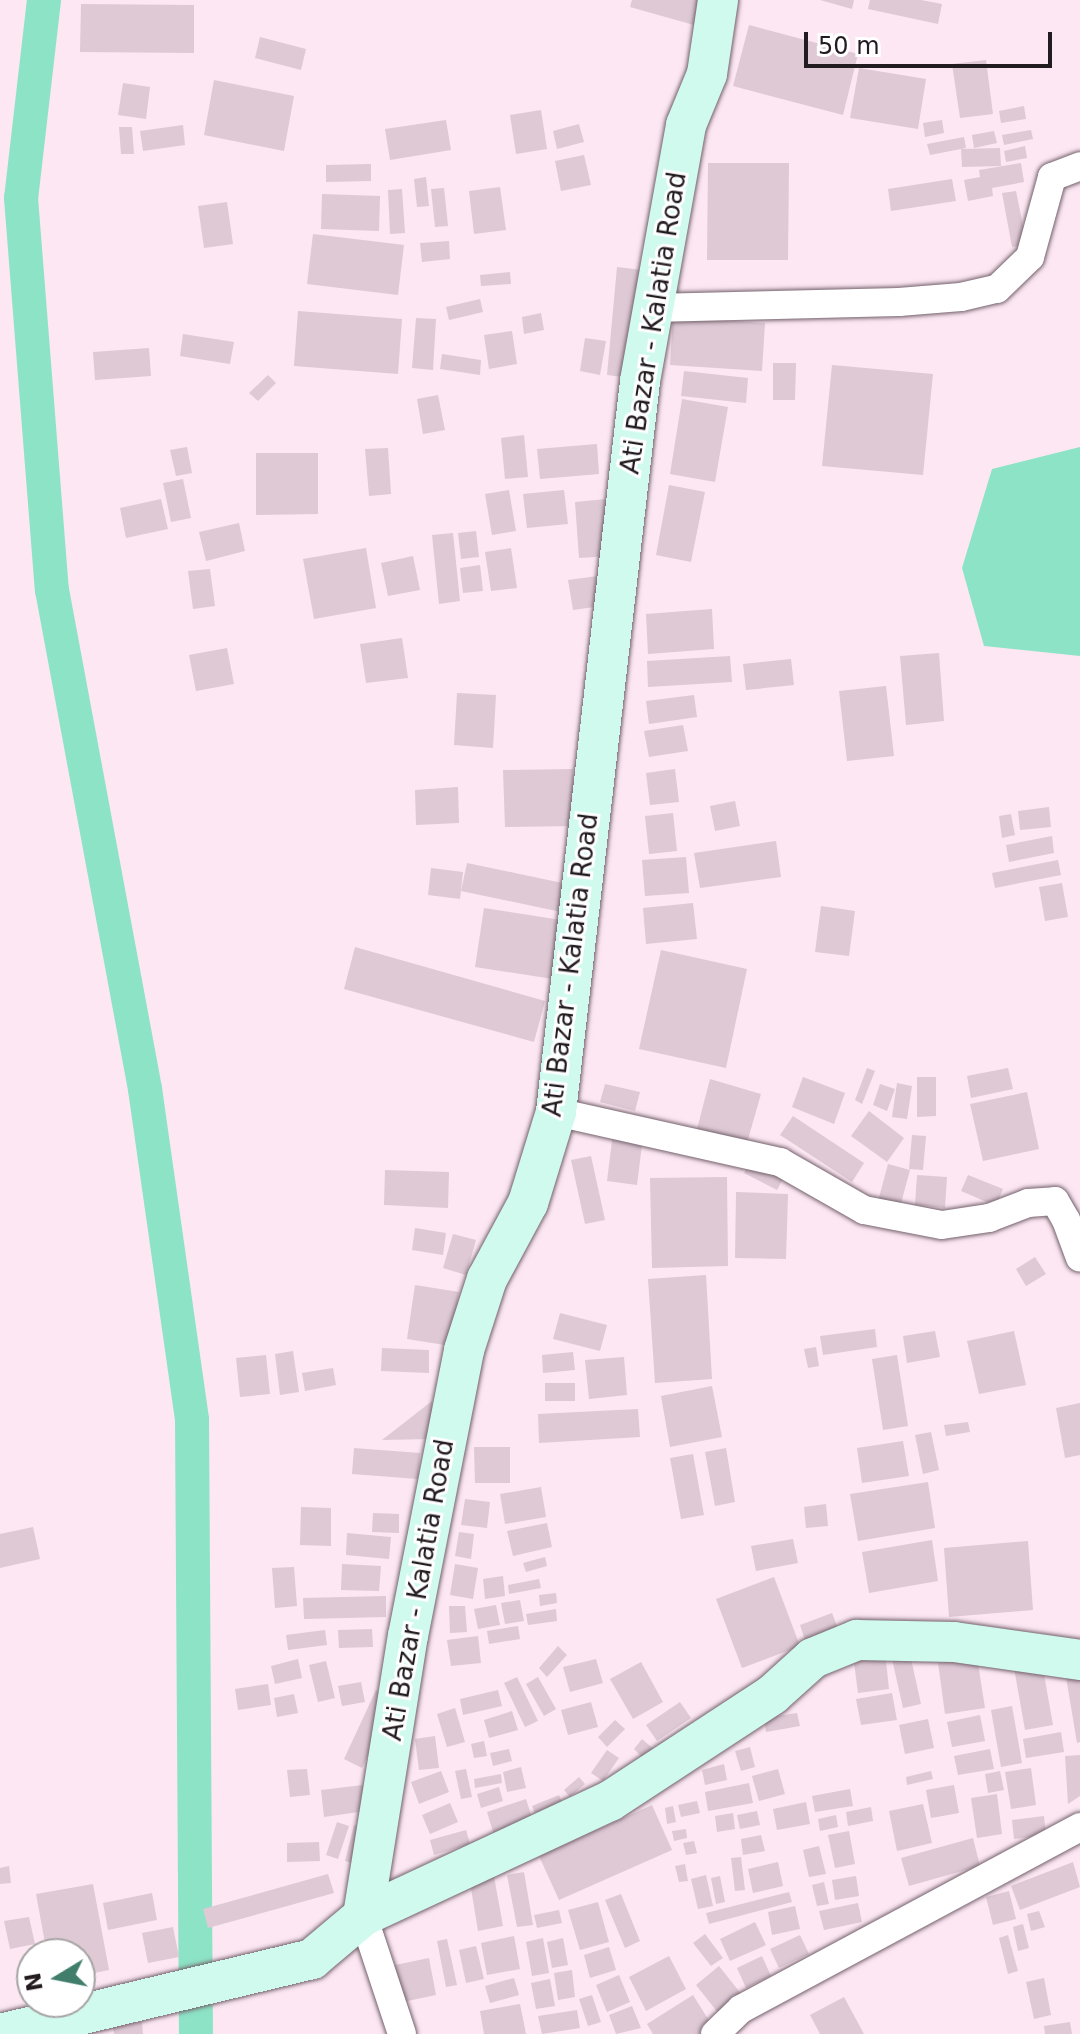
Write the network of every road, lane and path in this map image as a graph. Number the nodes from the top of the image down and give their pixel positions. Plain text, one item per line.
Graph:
1 (718, 0) edge
2 (1080, 166) edge
3 (653, 308) junction
4 (556, 1112) junction
5 (1080, 1258) edge
6 (1080, 1660) edge
7 (1080, 1827) edge
8 (363, 1916) junction
9 (0, 2034) edge
10 (402, 2034) edge
11 (715, 2034) edge

1 - 3 main road, Ati Bazar - Kalatia Road
2 - 3 street
3 - 4 main road, Ati Bazar - Kalatia Road
4 - 5 street
4 - 8 main road, Ati Bazar - Kalatia Road
6 - 8 main road
7 - 11 street
8 - 9 main road
8 - 10 street

